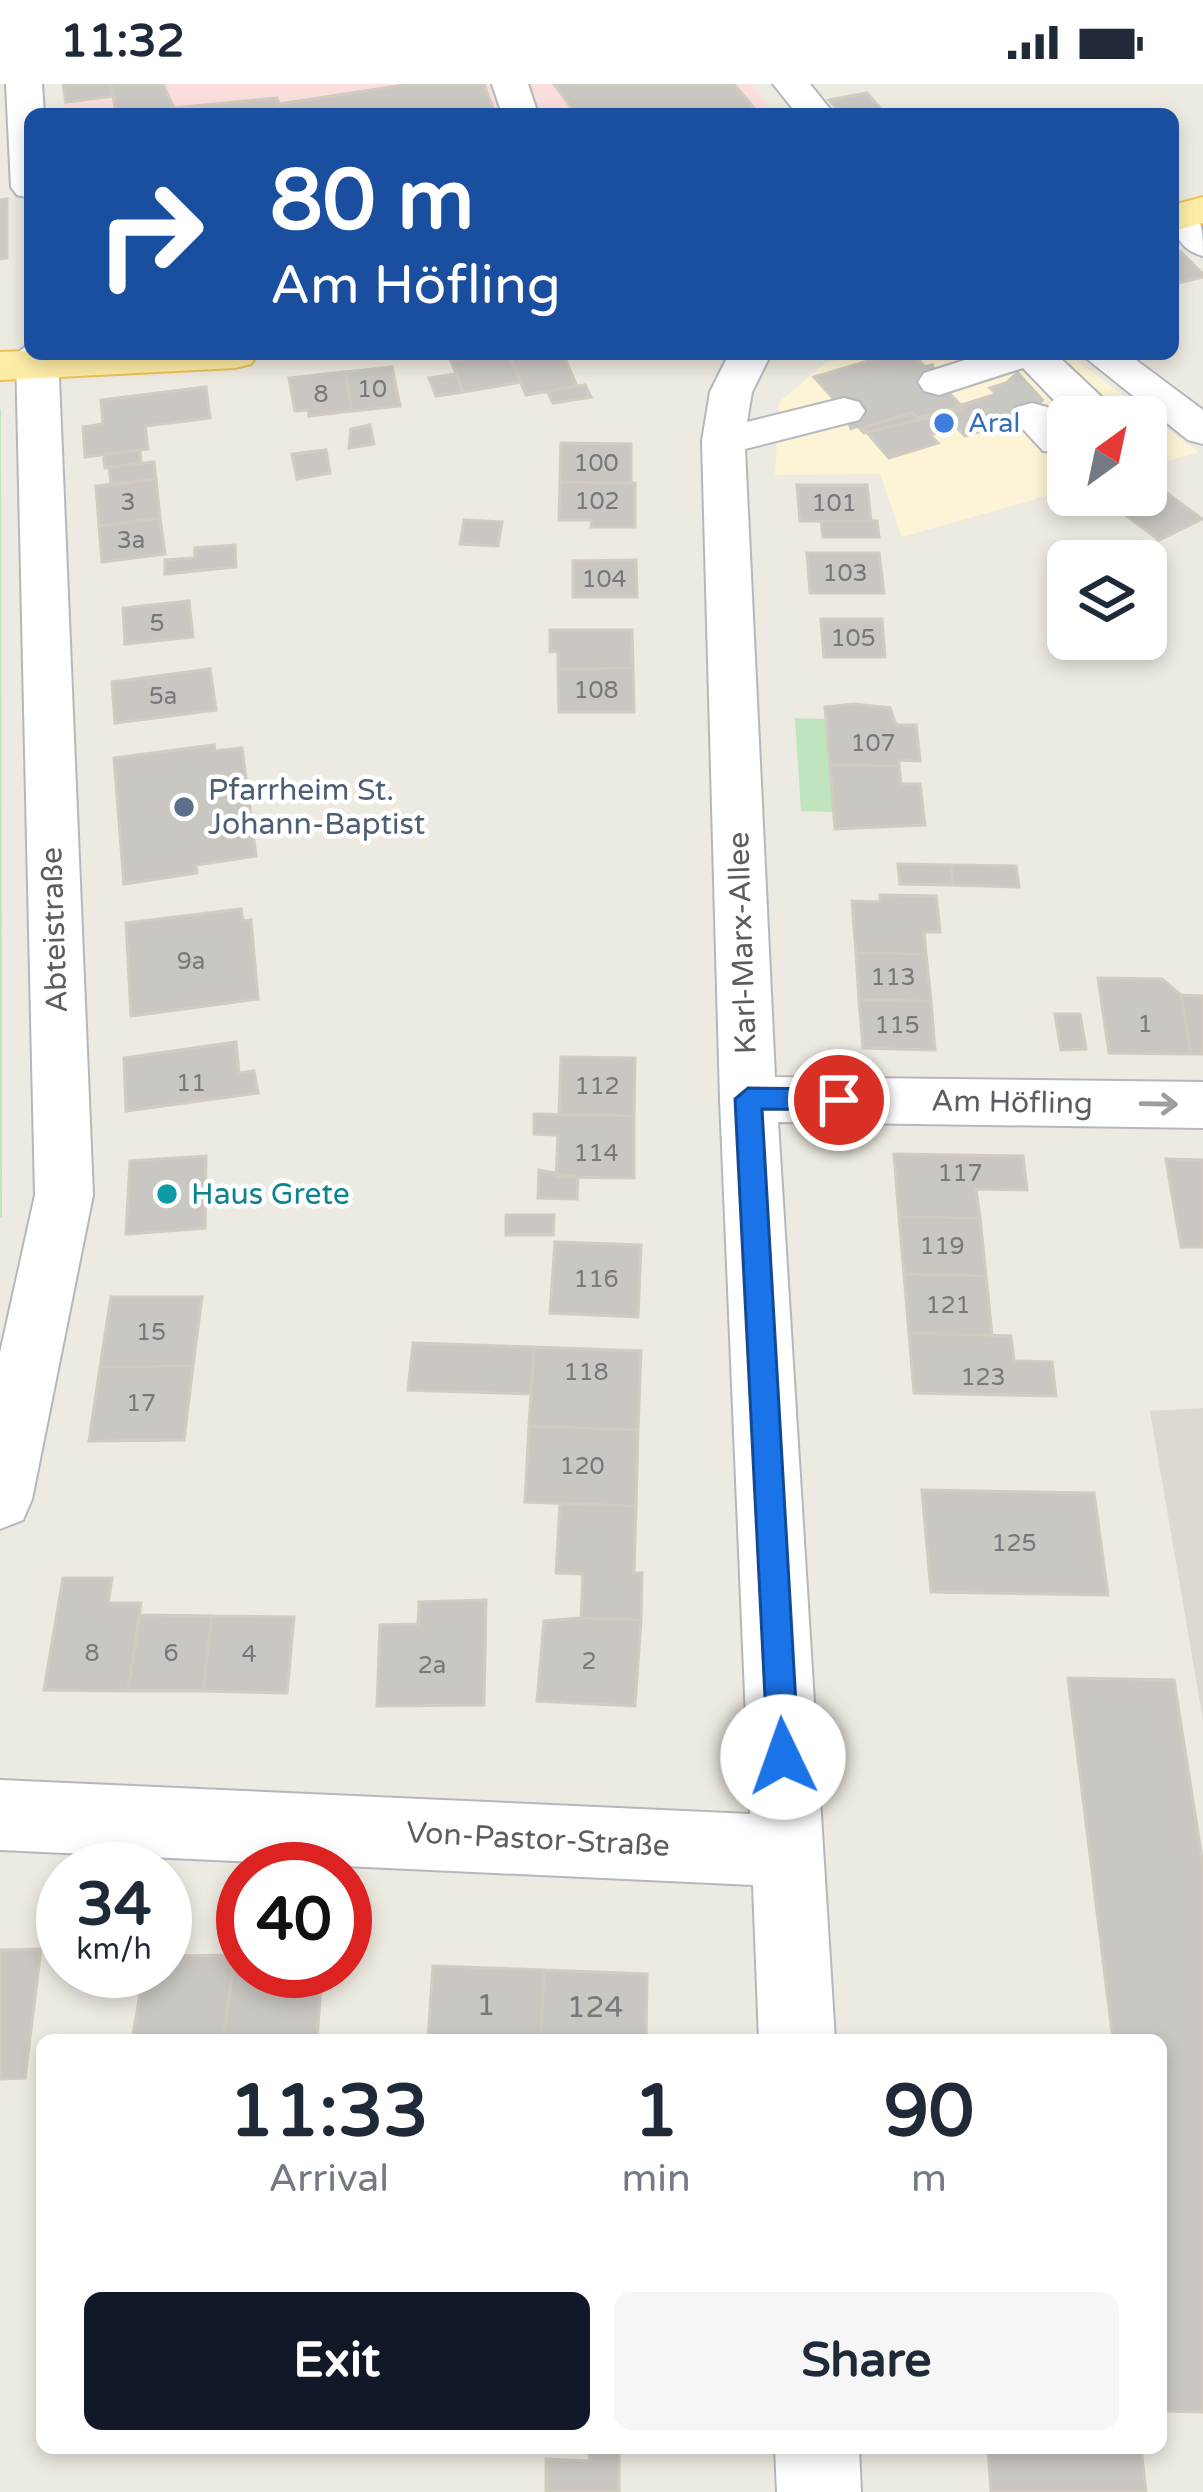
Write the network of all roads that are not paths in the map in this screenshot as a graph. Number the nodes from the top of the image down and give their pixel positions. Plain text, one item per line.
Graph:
1 (791, 84) edge
2 (811, 108) edge
3 (78, 360) edge
4 (747, 360) edge
5 (1110, 360) edge
6 (25, 362) edge
7 (1011, 365) edge
8 (939, 382) tunnel mouth
9 (1081, 396) edge
10 (844, 411) tunnel mouth
11 (1203, 431) edge
12 (723, 441) junction
13 (748, 1099) junction
14 (1203, 1105) edge
15 (0, 1499) edge
16 (0, 1815) edge
17 (788, 1851) junction
18 (797, 2034) edge
19 (817, 2454) edge
20 (819, 2492) edge

1 - 2 street
3 - 6 main road
4 - 12 street, Karl-Marx-Allee
5 - 11 street
6 - 15 street, Abteistraße
7 - 8 street
7 - 9 street
10 - 12 street
12 - 13 street, Karl-Marx-Allee
13 -> 14 street, Am Höfling
13 - 17 street, Karl-Marx-Allee
16 - 17 street, Von-Pastor-Straße
17 - 18 street, Karl-Marx-Allee
19 - 20 street

